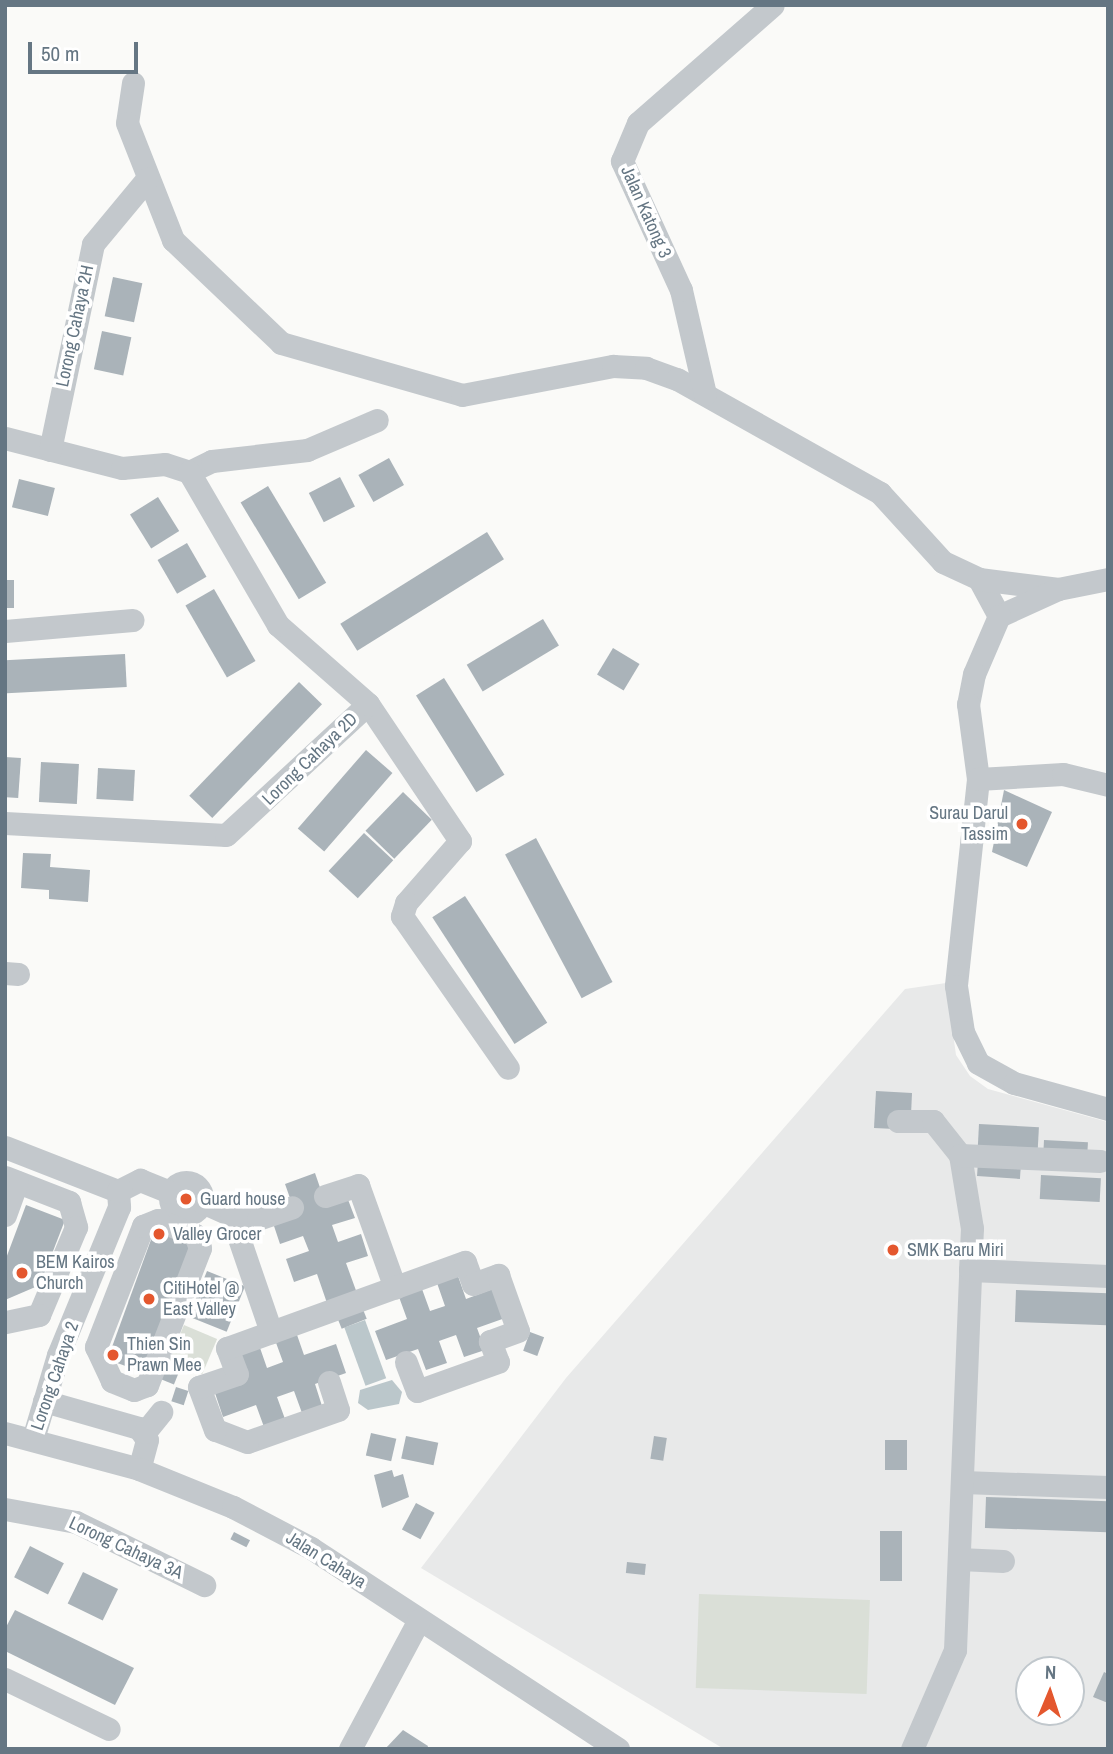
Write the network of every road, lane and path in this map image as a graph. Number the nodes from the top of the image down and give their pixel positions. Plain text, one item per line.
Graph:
1 (773, 5) edge
2 (132, 83) dead end
3 (147, 179) junction
4 (705, 394) junction
5 (377, 420) dead end
6 (5, 438) edge
7 (50, 450) junction
8 (189, 472) junction
9 (979, 579) junction
10 (1108, 579) edge
11 (1058, 589) junction
12 (999, 616) junction
13 (133, 620) dead end
14 (5, 631) edge
15 (368, 704) junction
16 (978, 779) junction
17 (1108, 785) edge
18 (5, 823) edge
19 (508, 1068) dead end
20 (1108, 1109) edge
21 (898, 1121) dead end
22 (5, 1147) edge
23 (960, 1154) junction
24 (1100, 1161) dead end
25 (11, 1180) edge
26 (118, 1191) junction
27 (325, 1196) dead end
28 (292, 1208) dead end
29 (5, 1215) edge
30 (231, 1215) junction
31 (72, 1237) junction
32 (103, 1250) junction
33 (970, 1270) junction
34 (1108, 1276) edge
35 (395, 1288) junction
36 (76, 1313) junction
37 (5, 1322) edge
38 (105, 1322) junction
39 (271, 1332) junction
40 (406, 1362) dead end
41 (329, 1382) dead end
42 (44, 1401) junction
43 (161, 1412) dead end
44 (145, 1432) junction
45 (5, 1433) edge
46 (33, 1439) junction
47 (139, 1469) junction
48 (962, 1482) junction
49 (1108, 1487) edge
50 (5, 1509) edge
51 (959, 1559) junction
52 (1003, 1561) dead end
53 (204, 1585) dead end
54 (419, 1620) junction
55 (5, 1679) edge
56 (108, 1729) dead end
57 (350, 1749) edge
58 (618, 1749) edge
59 (912, 1749) edge

1 - 4 street, Jalan Katong 3
2 - 3 street
3 - 4 street
3 - 7 street, Lorong Cahaya 2H
4 - 9 street
5 - 8 street
6 - 7 street
7 - 8 street
8 - 15 street, Lorong Cahaya 2D
9 - 11 street
9 - 12 street
10 - 11 street
11 - 12 street
12 - 16 street
13 - 14 street
15 - 18 street, Lorong Cahaya 2D
15 - 19 street
16 - 17 street
16 - 20 street
21 - 23 street
22 - 26 street
23 - 24 street
23 - 33 street
25 - 29 street
25 - 31 street
26 - 30 street
26 - 32 street, Lorong Cahaya 2
27 - 35 street
28 - 30 street
30 - 39 street
31 - 32 street
31 - 37 street
32 - 36 street, Lorong Cahaya 2
33 - 34 street
33 - 48 street
35 - 39 street
35 - 40 street
36 - 38 street
36 - 42 street, Lorong Cahaya 2
38 - 38 street
39 - 41 street
42 - 44 street
42 - 46 street, Lorong Cahaya 2
43 - 44 street
44 - 47 street
45 - 46 street, Jalan Cahaya
46 - 47 street, Jalan Cahaya
47 - 54 street, Jalan Cahaya
48 - 49 street
48 - 51 street
50 - 53 street, Lorong Cahaya 3A
51 - 52 street
51 - 59 street
54 - 57 street
54 - 58 street, Jalan Cahaya
55 - 56 street

